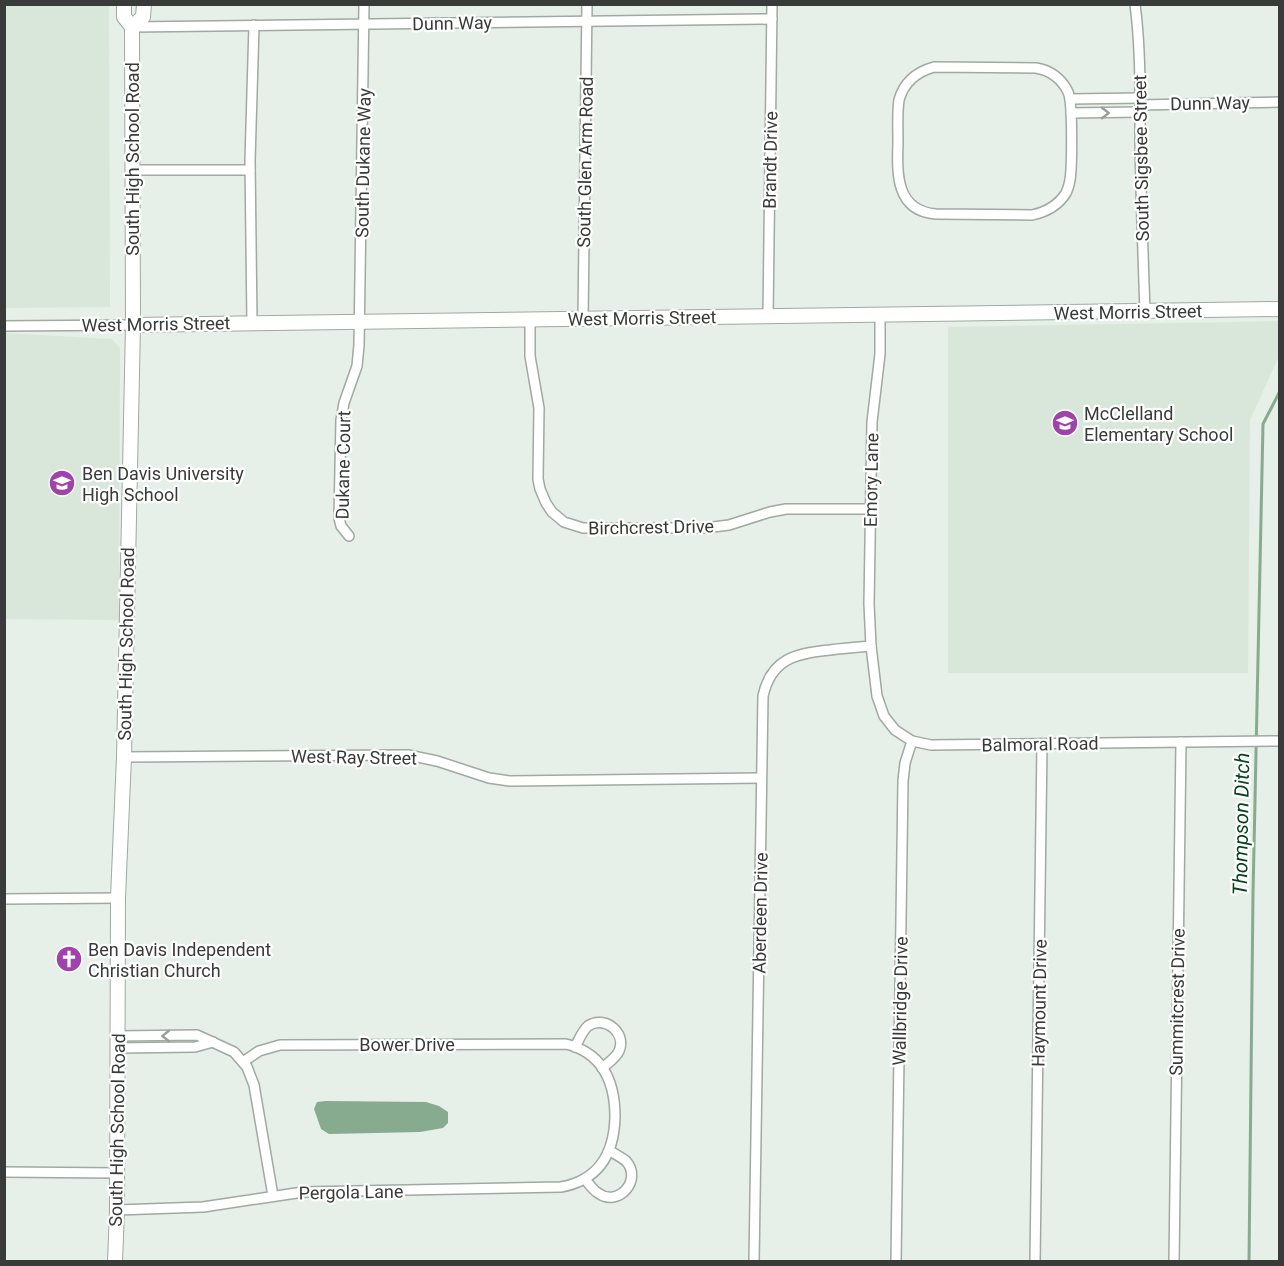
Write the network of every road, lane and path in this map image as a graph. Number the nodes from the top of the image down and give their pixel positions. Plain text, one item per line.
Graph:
1 (124, 4) edge
2 (144, 4) edge
3 (364, 4) edge
4 (587, 4) edge
5 (772, 4) edge
6 (1135, 4) edge
7 (772, 19) junction
8 (586, 21) junction
9 (364, 24) junction
10 (254, 25) junction
11 (132, 27) junction
12 (1071, 99) junction
13 (1280, 102) edge
14 (1140, 105) junction
15 (1071, 113) junction
16 (132, 170) junction
17 (250, 170) junction
18 (1280, 309) edge
19 (1145, 312) junction
20 (880, 315) junction
21 (768, 316) junction
22 (583, 319) junction
23 (530, 320) junction
24 (361, 322) junction
25 (252, 323) junction
26 (133, 325) junction
27 (4, 326) edge
28 (870, 509) junction
29 (349, 536) dead end
30 (872, 646) junction
31 (912, 741) junction
32 (1280, 741) edge
33 (1181, 742) junction
34 (1042, 744) junction
35 (124, 757) junction
36 (761, 778) junction
37 (118, 898) junction
38 (4, 899) edge
39 (118, 1042) junction
40 (575, 1047) junction
41 (243, 1062) junction
42 (602, 1068) junction
43 (615, 1116) joint
44 (610, 1151) junction
45 (4, 1172) edge
46 (116, 1173) junction
47 (585, 1179) junction
48 (273, 1196) junction
49 (117, 1210) junction
50 (115, 1262) edge
51 (754, 1262) edge
52 (896, 1262) edge
53 (1035, 1262) edge
54 (1174, 1262) edge

1 - 11 street, South High School Road
2 - 11 street, South High School Road
3 - 9 street, South Dukane Way
4 - 8 street, South Glen Arm Road
5 - 7 street, Brandt Drive
6 - 14 street, South Sigsbee Street
7 - 8 street, Dunn Way
7 - 21 street, Brandt Drive
8 - 9 street, Dunn Way
8 - 22 street, South Glen Arm Road
9 - 10 street, Dunn Way
9 - 24 street, South Dukane Way
10 - 11 street, Dunn Way
10 - 17 street
11 - 16 street, South High School Road
12 - 14 street
12 - 15 street
12 - 15 street
13 - 14 street, Dunn Way
15 -> 14 street
14 - 19 street, South Sigsbee Street
16 - 17 street
16 - 26 street, South High School Road
17 - 25 street
18 - 19 street, West Morris Street
19 - 20 street, West Morris Street
20 - 21 street, West Morris Street
20 - 28 street, Emory Lane
21 - 22 street, West Morris Street
22 - 23 street, West Morris Street
23 - 24 street, West Morris Street
23 - 28 street, Birchcrest Drive
24 - 25 street, West Morris Street
24 - 29 street, Dukane Court
25 - 26 street, West Morris Street
26 - 27 street, West Morris Street
26 - 35 street, South High School Road
28 - 30 street, Emory Lane
30 - 31 street
30 - 36 street, Aberdeen Drive
31 - 34 street, Balmoral Road
31 - 52 street, Wallbridge Drive
32 - 33 street, Balmoral Road
33 - 34 street, Balmoral Road
33 - 54 street, Summitcrest Drive
34 - 53 street, Haymount Drive
35 - 36 street, West Ray Street
35 - 37 street, South High School Road
36 - 51 street, Aberdeen Drive
37 - 38 street
37 - 39 street, South High School Road
39 - 41 street
39 - 46 street, South High School Road
40 - 41 street, Bower Drive
40 - 42 street, Bower Drive
40 - 42 street
41 - 48 street
42 - 43 street, Bower Drive
43 - 44 street, Pergola Lane
44 - 47 street, Pergola Lane
44 - 47 street
45 - 46 street
46 - 49 street, South High School Road
47 - 48 street, Pergola Lane
48 - 49 street, Pergola Lane
49 - 50 street, South High School Road

